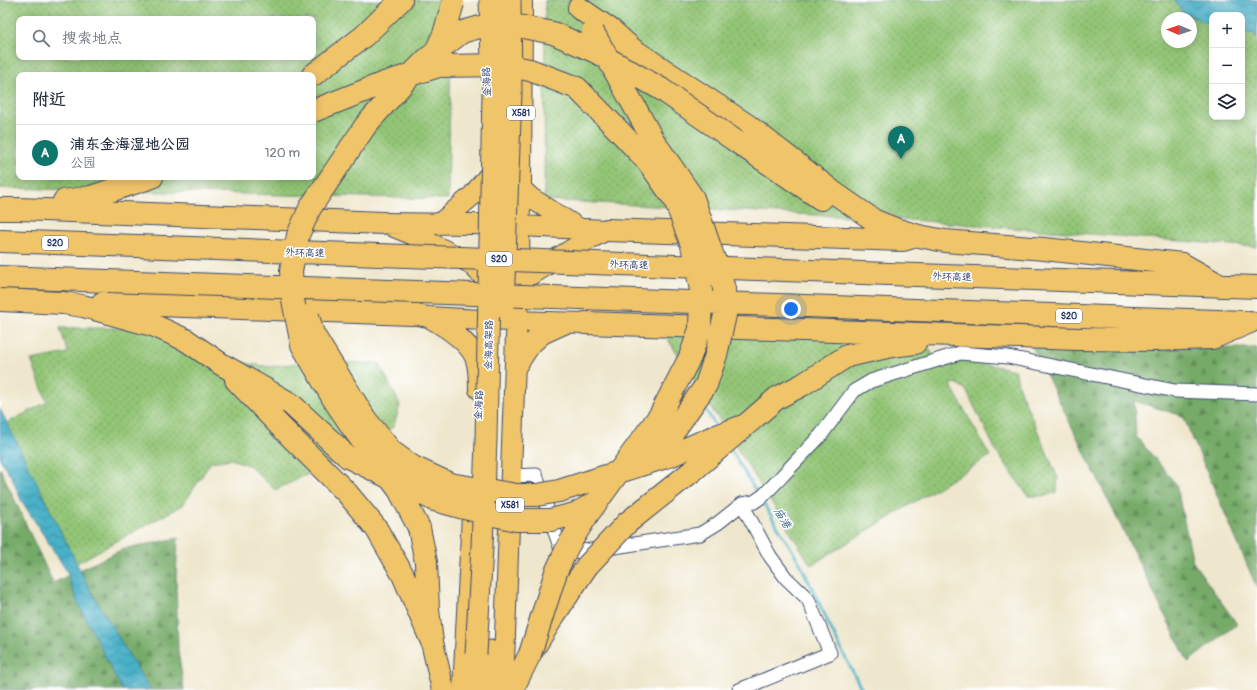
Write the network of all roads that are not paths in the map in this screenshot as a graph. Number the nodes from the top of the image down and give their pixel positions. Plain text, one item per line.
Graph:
1 (401, 0) edge
2 (454, 0) edge
3 (483, 0) edge
4 (490, 0) edge
5 (510, 0) edge
6 (522, 0) edge
7 (577, 4) edge
8 (316, 73) edge
9 (316, 111) edge
10 (742, 134) junction
11 (490, 174) junction
12 (140, 180) edge
13 (521, 189) junction
14 (9, 209) edge
15 (383, 223) junction
16 (439, 224) junction
17 (580, 229) junction
18 (607, 230) junction
19 (485, 233) junction
20 (519, 236) junction
21 (919, 236) junction
22 (0, 241) edge
23 (502, 264) junction
24 (483, 276) junction
25 (0, 277) edge
26 (520, 280) junction
27 (1221, 286) junction
28 (1257, 287) edge
29 (501, 288) junction
30 (0, 300) edge
31 (83, 306) junction
32 (482, 315) junction
33 (420, 316) junction
34 (517, 316) junction
35 (1254, 322) edge
36 (576, 323) junction
37 (974, 335) junction
38 (221, 364) junction
39 (515, 368) junction
40 (479, 389) junction
41 (1257, 394) edge
42 (743, 426) junction
43 (511, 476) junction
44 (754, 500) junction
45 (432, 642) junction
46 (530, 654) junction
47 (443, 690) edge
48 (463, 690) edge
49 (473, 690) edge
50 (488, 690) edge
51 (502, 690) edge
52 (512, 690) edge
53 (739, 690) edge

1 - 8 highway
2 - 42 highway, bridge
3 - 11 main road, 金海路
4 - 49 highway, 金海高架路, bridge
5 - 50 highway, 金海高架路, bridge
6 - 13 main road, X581
7 - 10 highway
7 - 38 highway, bridge
9 - 46 highway, bridge
10 - 21 highway
10 - 45 highway, bridge
11 - 16 main road
11 - 19 main road, 金海路
12 - 14 highway
13 - 17 main road
13 - 20 main road, X581
14 - 15 highway
15 - 16 main road
15 - 24 main road
16 - 19 main road
17 - 18 main road
17 - 20 main road
18 - 21 highway
18 - 26 main road
19 - 20 main road
19 - 23 main road
19 - 24 main road, 金海路
20 - 23 main road
20 - 26 main road, X581
21 - 27 highway
22 - 27 highway, 外环高速 / S20, bridge
23 - 24 main road
23 - 26 main road
24 - 29 main road
24 - 32 main road, 金海路
24 - 33 main road
25 - 35 highway, S20, bridge
26 - 29 main road
26 - 34 main road, X581
26 - 36 main road
27 - 28 highway, 外环高速 / S20
29 - 32 main road
29 - 34 main road
30 - 31 highway
31 - 33 highway
31 - 38 highway
32 - 33 main road
32 - 34 main road
32 - 40 main road, 金海路
33 - 40 main road
34 - 36 main road
34 - 39 main road, X581
35 - 37 highway
36 - 37 highway
36 - 39 main road
37 - 42 highway, bridge
38 - 45 highway
39 - 43 main road, X581
40 - 48 main road, 金海路
41 - 44 street
42 - 46 highway, bridge
43 - 44 street
43 - 51 main road, X581
44 - 53 street
45 - 47 highway
46 - 52 highway

